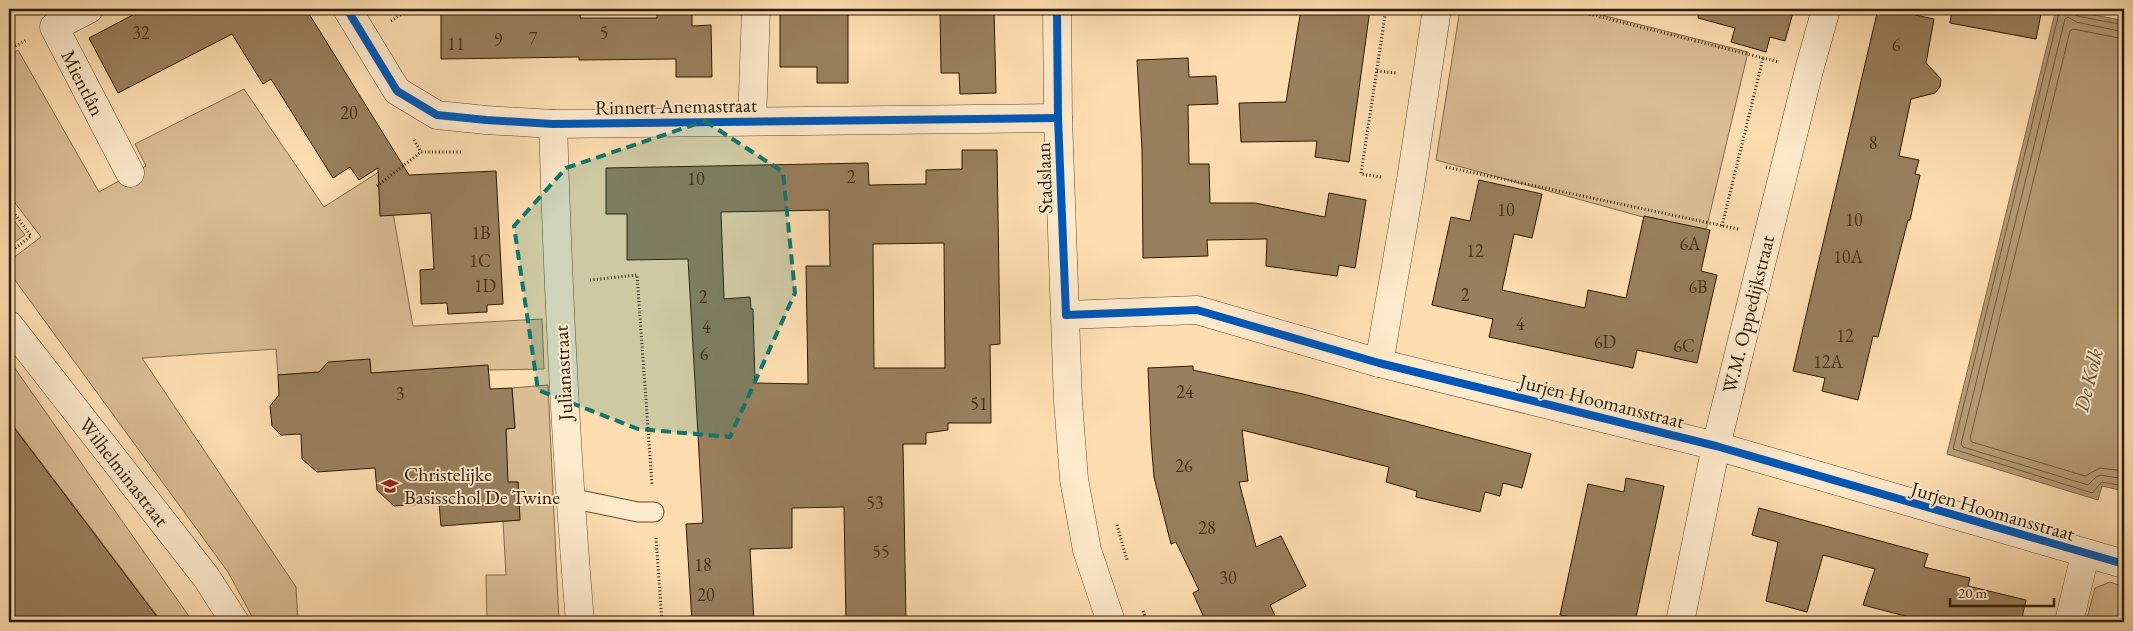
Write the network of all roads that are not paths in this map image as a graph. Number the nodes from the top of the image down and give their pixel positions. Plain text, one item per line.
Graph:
1 (89, 9) edge
2 (347, 9) edge
3 (756, 9) edge
4 (1057, 9) edge
5 (1437, 9) edge
6 (1826, 9) edge
7 (1058, 118) junction
8 (752, 121) junction
9 (553, 124) junction
10 (130, 174) dead end
11 (1066, 315) junction
12 (9, 325) edge
13 (1379, 362) junction
14 (1716, 446) junction
15 (570, 498) junction
16 (654, 512) road end
17 (2085, 554) junction
18 (2124, 564) edge
19 (235, 622) edge
20 (580, 622) edge
21 (1111, 622) edge
22 (1680, 622) edge
23 (2069, 622) edge

1 - 10 street, Mientlân
2 - 9 street, Rinnert Anemastraat
3 - 8 street
4 - 7 street, Stadslaan
5 - 13 street
6 - 14 street, W.M. Oppedijkstraat
7 - 8 street, Rinnert Anemastraat
7 - 11 street, Stadslaan
8 - 9 street, Rinnert Anemastraat
9 - 15 street, Julianastraat
11 - 13 street, Jurjen Hoomansstraat
11 - 21 street, Stadslaan
12 - 19 street, Wilhelminastraat
13 - 14 street, Jurjen Hoomansstraat
14 - 17 street, Jurjen Hoomansstraat
14 - 22 street, W.M. Oppedijkstraat
15 - 16 lane
15 - 20 street, Julianastraat
17 - 18 street, Jurjen Hoomansstraat
17 - 23 street

